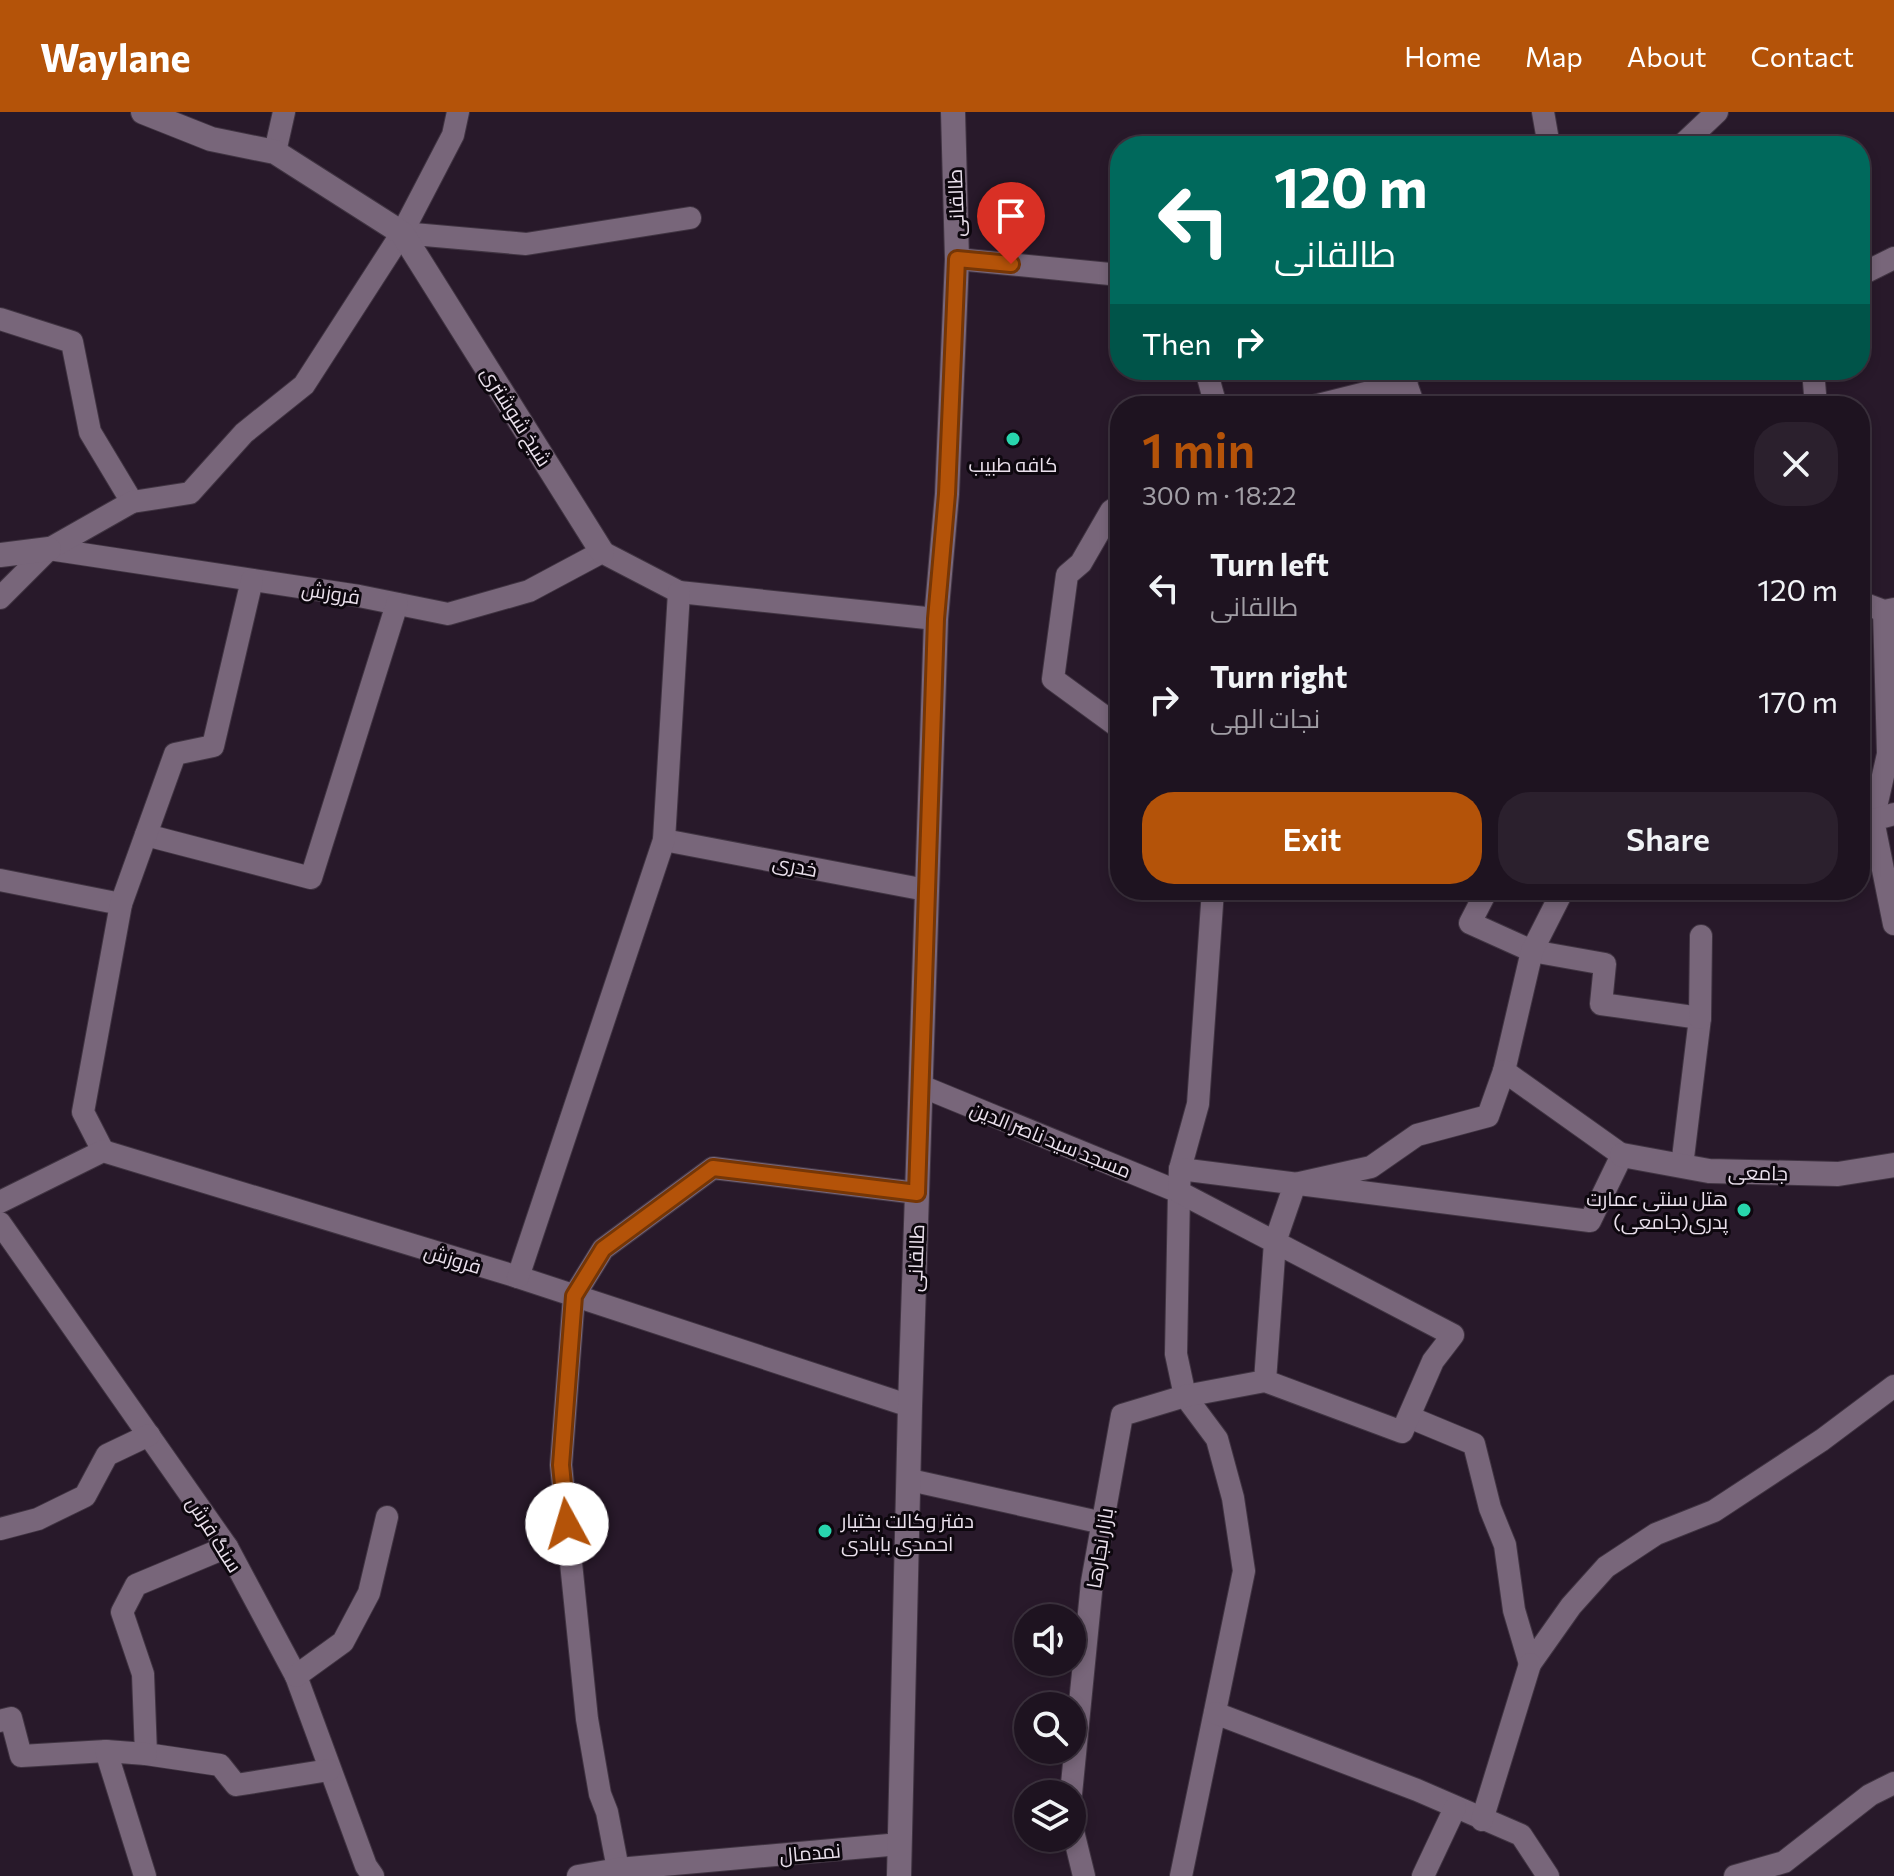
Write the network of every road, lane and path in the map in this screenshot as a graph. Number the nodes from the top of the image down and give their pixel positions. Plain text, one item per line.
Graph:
1 (143, 112) edge
2 (284, 112) edge
3 (458, 112) edge
4 (953, 112) edge
5 (1543, 112) edge
6 (1717, 112) edge
7 (1547, 136) edge
8 (1692, 136) edge
9 (275, 152) junction
10 (690, 218) dead end
11 (402, 233) junction
12 (1894, 258) edge
13 (957, 259) junction
14 (1870, 270) edge
15 (1110, 274) edge
16 (0, 319) edge
17 (1395, 380) edge
18 (1345, 396) edge
19 (132, 502) junction
20 (1110, 513) edge
21 (49, 549) junction
22 (602, 552) junction
23 (0, 555) edge
24 (252, 580) junction
25 (679, 592) junction
26 (0, 598) edge
27 (397, 604) junction
28 (1889, 610) edge
29 (936, 619) junction
30 (1110, 721) edge
31 (1876, 815) edge
32 (146, 835) junction
33 (664, 840) junction
34 (0, 880) edge
35 (926, 890) junction
36 (1212, 900) edge
37 (1482, 900) edge
38 (1558, 900) edge
39 (121, 904) junction
40 (1894, 924) edge
41 (1701, 936) dead end
42 (1532, 951) junction
43 (1700, 1018) junction
44 (1504, 1071) junction
45 (921, 1086) junction
46 (103, 1151) junction
47 (1622, 1155) junction
48 (1894, 1165) edge
49 (1682, 1166) junction
50 (1180, 1181) junction
51 (1295, 1184) junction
52 (917, 1193) junction
53 (0, 1202) edge
54 (0, 1223) edge
55 (1275, 1242) junction
56 (518, 1277) junction
57 (574, 1296) junction
58 (1265, 1381) junction
59 (1894, 1386) edge
60 (1185, 1396) junction
61 (910, 1406) junction
62 (1409, 1417) junction
63 (149, 1435) junction
64 (910, 1480) junction
65 (387, 1517) dead end
66 (1103, 1523) junction
67 (0, 1529) edge
68 (227, 1547) junction
69 (1530, 1664) junction
70 (296, 1676) junction
71 (1215, 1713) junction
72 (0, 1721) edge
73 (106, 1751) junction
74 (146, 1754) junction
75 (329, 1770) junction
76 (1072, 1780) edge
77 (1894, 1783) edge
78 (1455, 1808) junction
79 (1482, 1820) junction
80 (900, 1844) junction
81 (1078, 1852) edge
82 (618, 1869) junction
83 (1766, 1872) edge
84 (363, 1873) edge
85 (145, 1876) edge
86 (578, 1876) edge
87 (899, 1876) edge
88 (1084, 1876) edge
89 (1181, 1876) edge
90 (1423, 1876) edge
91 (1548, 1876) edge
92 (1735, 1876) edge

1 - 9 main road, شیخ شوشتری
2 - 9 lane
3 - 11 lane
4 - 13 main road, طالقانی
5 - 7 lane
6 - 8 lane
9 - 11 main road, شیخ شوشتری
10 - 11 lane
11 - 19 lane
11 - 22 main road, شیخ شوشتری
12 - 14 lane
13 - 15 lane
13 - 29 main road, طالقانی
16 - 19 lane
17 - 18 lane
19 - 21 lane
20 - 30 lane
21 - 23 main road
21 - 24 lane, فروزش
21 - 26 lane
22 - 25 lane
22 - 27 lane, فروزش
24 - 27 lane, فروزش
24 - 32 lane
25 - 29 lane
25 - 33 lane
27 - 32 lane
28 - 31 lane
29 - 35 main road, طالقانی
31 - 40 lane
32 - 39 lane
33 - 35 lane, خدری
33 - 56 lane
34 - 39 lane
35 - 45 main road, طالقانی
36 - 50 lane
37 - 42 lane
38 - 42 lane
39 - 46 lane
41 - 43 lane
42 - 43 lane
42 - 44 lane
43 - 49 lane
44 - 47 lane
44 - 51 lane
45 - 50 lane, مسجد سید ناصر الدین
45 - 52 main road, طالقانی
46 - 53 lane
46 - 56 lane, فروزش
47 - 49 main road, جامعی
47 - 51 lane
48 - 49 main road, جامعی
50 - 51 lane
50 - 55 lane
50 - 60 lane
51 - 55 lane
52 - 57 lane
52 - 61 main road, طالقانی
54 - 63 lane, سنگ فرش
55 - 58 lane
55 - 62 lane
56 - 57 lane, فروزش
57 - 61 lane, فروزش
57 - 82 lane
58 - 60 lane
58 - 62 lane
59 - 69 lane
60 - 66 lane, بازار نجارها
60 - 71 lane
61 - 64 main road, طالقانی
62 - 69 lane
63 - 67 lane
63 - 68 lane, سنگ فرش
64 - 66 lane
64 - 80 main road, طالقانی
65 - 70 lane
66 - 76 lane, بازار نجارها
68 - 70 lane, سنگ فرش
68 - 74 lane
69 - 79 lane
70 - 75 lane, سنگ فرش
71 - 78 lane
71 - 89 lane
72 - 73 lane
73 - 74 lane
73 - 85 lane
74 - 75 lane
75 - 84 lane, سنگ فرش
77 - 83 lane
78 - 79 lane
78 - 90 lane
79 - 91 lane
80 - 82 lane, نمدمال
80 - 87 main road, طالقانی
81 - 88 lane
82 - 86 lane, نمدمال
83 - 92 lane

